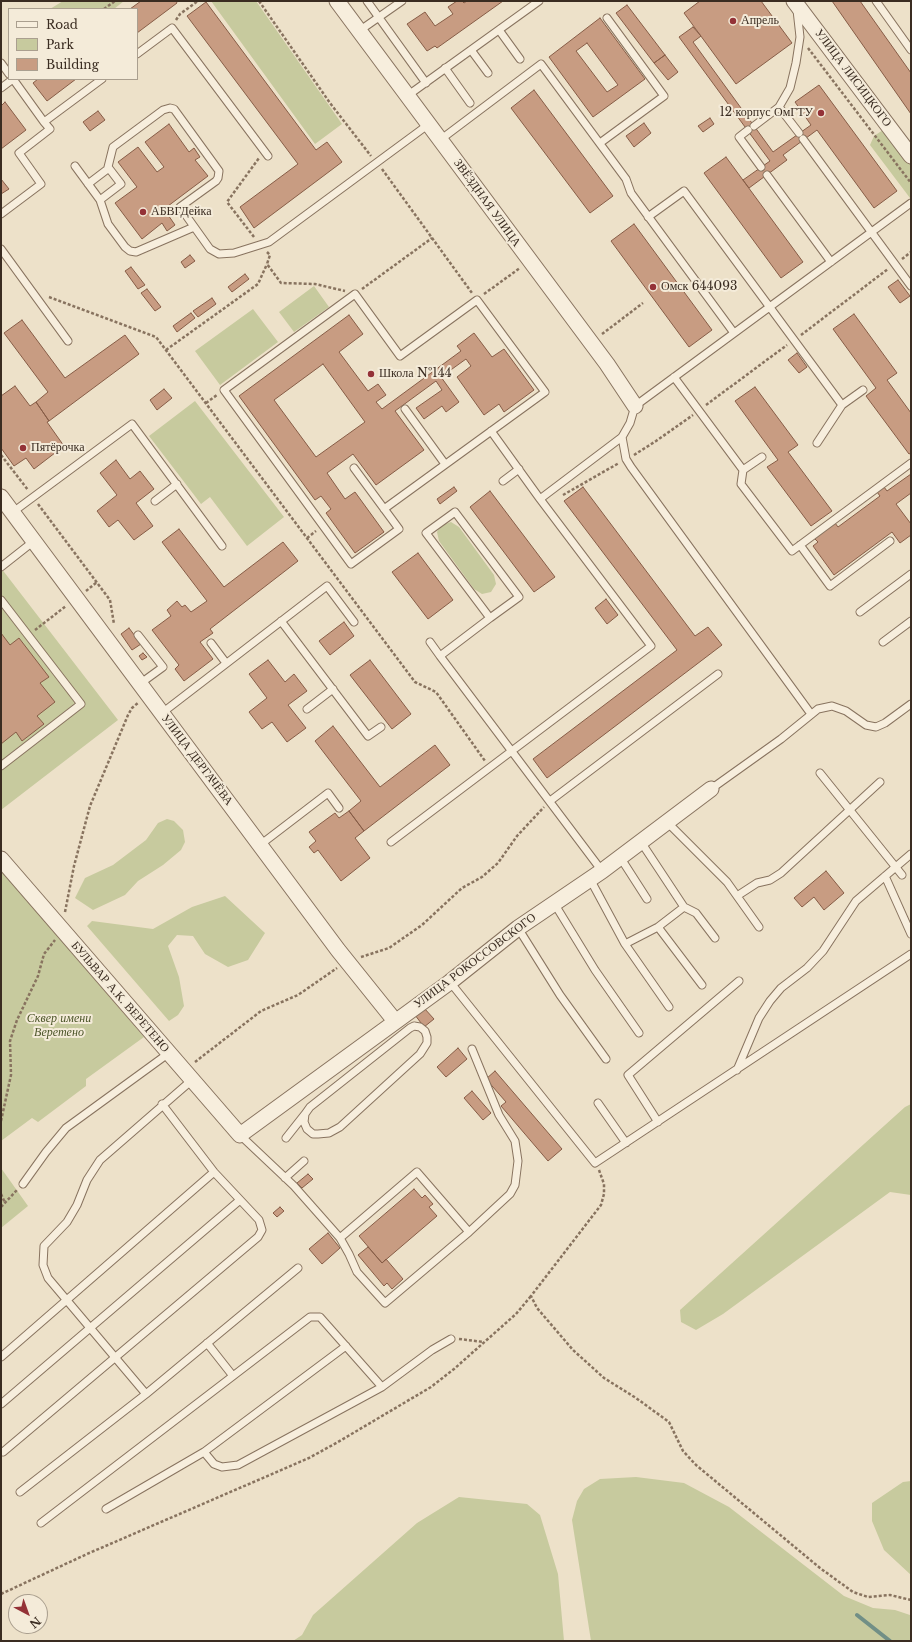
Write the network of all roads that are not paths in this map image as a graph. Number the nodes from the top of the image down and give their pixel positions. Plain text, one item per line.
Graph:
1 (337, 1) edge
2 (367, 1) edge
3 (402, 1) edge
4 (539, 1) edge
5 (876, 1) edge
6 (795, 2) edge
7 (379, 18) junction
8 (607, 18) dead end
9 (499, 30) junction
10 (360, 31) junction
11 (471, 50) junction
12 (911, 50) edge
13 (138, 53) edge
14 (520, 59) dead end
15 (1, 63) edge
16 (445, 68) junction
17 (8, 73) edge
18 (488, 73) dead end
19 (12, 80) edge
20 (14, 80) edge
21 (101, 80) edge
22 (426, 82) junction
23 (1, 88) edge
24 (407, 96) junction
25 (470, 103) dead end
26 (779, 107) junction
27 (44, 122) junction
28 (429, 124) junction
29 (440, 140) junction
30 (600, 143) junction
31 (268, 156) dead end
32 (911, 156) edge
33 (75, 166) dead end
34 (762, 167) dead end
35 (109, 168) junction
36 (767, 175) dead end
37 (88, 184) junction
38 (100, 200) junction
39 (911, 203) edge
40 (1, 214) edge
41 (648, 217) junction
42 (194, 227) junction
43 (871, 232) junction
44 (1, 249) edge
45 (831, 262) junction
46 (911, 286) edge
47 (770, 307) junction
48 (734, 333) junction
49 (68, 341) dead end
50 (674, 377) junction
51 (863, 390) dead end
52 (842, 405) junction
53 (635, 406) junction
54 (405, 410) dead end
55 (491, 431) junction
56 (622, 438) junction
57 (817, 443) dead end
58 (762, 456) dead end
59 (911, 463) edge
60 (445, 464) junction
61 (354, 468) dead end
62 (519, 469) junction
63 (743, 470) junction
64 (503, 481) dead end
65 (176, 484) junction
66 (1, 497) edge
67 (543, 497) junction
68 (155, 501) dead end
69 (384, 509) junction
70 (12, 512) junction
71 (34, 541) junction
72 (890, 541) dead end
73 (800, 545) junction
74 (222, 546) dead end
75 (1, 567) edge
76 (911, 574) edge
77 (1, 600) edge
78 (860, 612) dead end
79 (490, 618) junction
80 (281, 621) junction
81 (911, 621) edge
82 (354, 622) dead end
83 (138, 636) dead end
84 (430, 642) dead end
85 (883, 642) dead end
86 (210, 643) dead end
87 (440, 656) junction
88 (226, 663) junction
89 (718, 674) dead end
90 (145, 689) junction
91 (333, 689) junction
92 (911, 704) edge
93 (307, 709) dead end
94 (162, 713) junction
95 (811, 714) junction
96 (381, 727) dead end
97 (512, 751) junction
98 (1, 766) edge
99 (820, 773) dead end
100 (880, 782) dead end
101 (711, 789) joint
102 (550, 801) junction
103 (339, 808) dead end
104 (851, 811) junction
105 (667, 822) junction
106 (391, 842) dead end
107 (641, 842) junction
108 (260, 845) junction
109 (911, 854) edge
110 (620, 857) junction
111 (1, 859) edge
112 (896, 867) junction
113 (596, 875) junction
114 (902, 875) dead end
115 (885, 876) junction
116 (737, 896) junction
117 (647, 899) dead end
118 (554, 904) junction
119 (684, 907) junction
120 (658, 927) junction
121 (759, 927) dead end
122 (518, 928) junction
123 (911, 934) edge
124 (716, 938) dead end
125 (625, 944) junction
126 (911, 954) edge
127 (740, 981) dead end
128 (450, 982) junction
129 (702, 985) dead end
130 (669, 1006) dead end
131 (402, 1022) junction
132 (640, 1033) dead end
133 (472, 1049) dead end
134 (168, 1053) junction
135 (606, 1059) dead end
136 (737, 1070) junction
137 (188, 1075) junction
138 (598, 1103) dead end
139 (162, 1104) junction
140 (305, 1114) junction
141 (658, 1122) junction
142 (240, 1135) junction
143 (286, 1138) dead end
144 (626, 1143) junction
145 (304, 1161) dead end
146 (214, 1172) junction
147 (285, 1178) junction
148 (23, 1184) road end
149 (240, 1200) junction
150 (469, 1232) junction
151 (340, 1238) junction
152 (298, 1268) dead end
153 (67, 1300) junction
154 (91, 1327) junction
155 (451, 1339) road end
156 (207, 1343) junction
157 (346, 1346) junction
158 (1, 1357) edge
159 (116, 1357) junction
160 (233, 1376) junction
161 (382, 1387) junction
162 (146, 1394) junction
163 (1, 1404) edge
164 (3, 1452) dead end
165 (204, 1452) junction
166 (20, 1492) dead end
167 (106, 1509) dead end
168 (41, 1523) dead end

1 - 10 street, ЗВЁЗДНАЯ УЛИЦА
2 - 7 lane
3 - 7 lane
4 - 9 lane
5 - 12 lane
6 - 26 lane
6 - 32 street, УЛИЦА ЛИСИЦКОГО
7 - 10 lane
7 - 22 lane
8 - 30 lane
9 - 11 lane
9 - 14 lane
10 - 24 street, ЗВЁЗДНАЯ УЛИЦА
11 - 16 lane
11 - 18 lane
13 - 31 lane
15 - 17 lane
16 - 22 lane
16 - 25 lane
19 - 23 lane
20 - 27 lane
21 - 27 lane
22 - 24 lane
24 - 28 street, ЗВЁЗДНАЯ УЛИЦА
26 - 34 lane
26 - 43 lane
27 - 40 lane
28 - 29 street, ЗВЁЗДНАЯ УЛИЦА
28 - 42 lane
29 - 30 lane
29 - 53 street, ЗВЁЗДНАЯ УЛИЦА
30 - 41 lane
33 - 37 lane
35 - 37 lane
35 - 38 lane
35 - 42 lane
36 - 45 lane
37 - 38 lane
38 - 42 lane
39 - 43 lane
41 - 47 lane
41 - 48 lane
43 - 45 lane
43 - 46 lane
44 - 49 lane
45 - 47 lane
47 - 48 lane
47 - 52 lane
48 - 50 lane
50 - 53 lane
50 - 63 lane
51 - 52 lane
52 - 57 lane
53 - 56 lane
54 - 60 lane
55 - 60 lane
55 - 62 lane
55 - 69 lane
56 - 67 lane
56 - 95 lane
58 - 63 lane
59 - 73 lane
60 - 69 lane
61 - 69 lane
62 - 64 lane
62 - 67 lane
63 - 73 lane
65 - 68 lane
65 - 70 lane
65 - 74 lane
66 - 70 street, УЛИЦА ДЕРГАЧЁВА
67 - 97 lane
70 - 71 street, УЛИЦА ДЕРГАЧЁВА
71 - 75 lane
71 - 90 street, УЛИЦА ДЕРГАЧЁВА
72 - 73 lane
76 - 78 lane
77 - 98 lane
79 - 79 lane
79 - 87 lane
80 - 82 lane
80 - 88 lane
80 - 91 lane
81 - 85 lane
83 - 90 lane
84 - 87 lane
86 - 88 lane
87 - 97 lane
88 - 94 lane
89 - 102 lane
90 - 94 street, УЛИЦА ДЕРГАЧЁВА
91 - 93 lane
91 - 96 lane
92 - 95 lane
94 - 108 street, УЛИЦА ДЕРГАЧЁВА
95 - 101 lane
97 - 102 lane
97 - 106 lane
99 - 104 lane
100 - 104 lane
101 - 105 street, УЛИЦА РОКОССОВСКОГО
102 - 113 lane
103 - 108 lane
104 - 112 lane
104 - 116 lane
105 - 107 street, УЛИЦА РОКОССОВСКОГО
105 - 116 lane
107 - 110 street, УЛИЦА РОКОССОВСКОГО
107 - 119 lane
108 - 131 street, УЛИЦА ДЕРГАЧЁВА
109 - 112 lane
110 - 113 street, УЛИЦА РОКОССОВСКОГО
110 - 117 lane
111 - 134 street, БУЛЬВАР А.К. ВЕРЕТЕНО
112 - 114 lane
112 - 115 lane
113 - 118 street, УЛИЦА РОКОССОВСКОГО
113 - 125 lane
115 - 123 lane
115 - 136 lane
116 - 121 lane
118 - 122 street, УЛИЦА РОКОССОВСКОГО
118 - 132 lane
119 - 120 lane
119 - 124 lane
120 - 125 lane
120 - 129 lane
122 - 128 street, УЛИЦА РОКОССОВСКОГО
122 - 135 lane
125 - 130 lane
126 - 136 lane
127 - 141 lane
128 - 131 street, УЛИЦА РОКОССОВСКОГО
128 - 144 lane
131 - 140 lane
131 - 140 lane
131 - 142 street, УЛИЦА РОКОССОВСКОГО
133 - 150 lane
134 - 137 street, БУЛЬВАР А.К. ВЕРЕТЕНО
134 - 148 lane
136 - 141 lane
137 - 139 lane
137 - 142 street, БУЛЬВАР А.К. ВЕРЕТЕНО
138 - 144 lane
139 - 146 lane
139 - 153 lane
140 - 143 lane
141 - 144 lane
142 - 147 lane
145 - 147 lane
146 - 149 lane
146 - 153 lane
147 - 151 lane
149 - 154 lane
149 - 159 lane
150 - 151 lane
150 - 151 lane
152 - 156 lane
153 - 154 lane
153 - 158 lane
154 - 159 lane
154 - 163 lane
155 - 161 lane
156 - 160 lane
156 - 162 lane
157 - 160 lane
157 - 161 lane
157 - 165 lane
159 - 162 lane
159 - 164 lane
160 - 168 lane
161 - 165 lane
162 - 166 lane
165 - 167 lane

